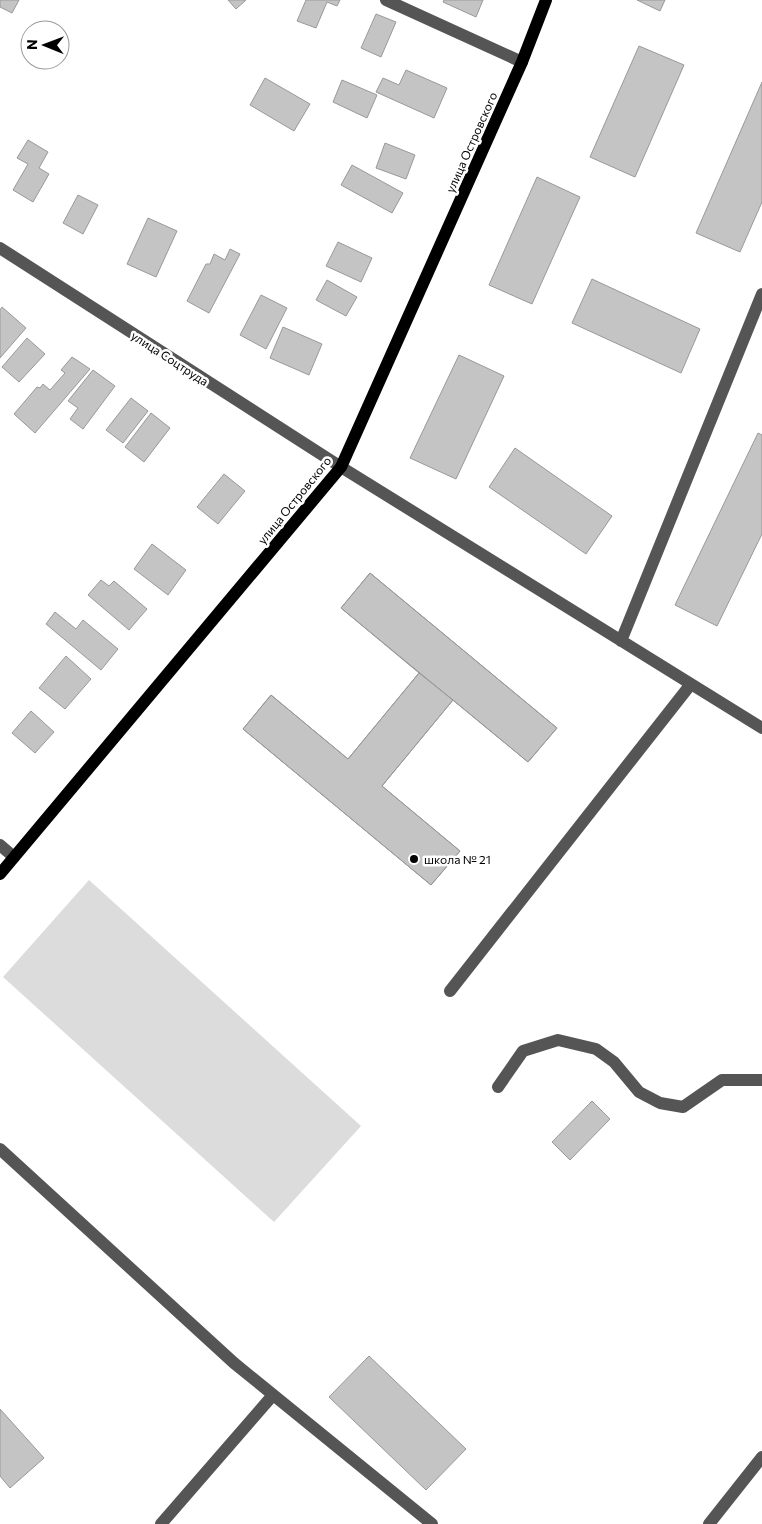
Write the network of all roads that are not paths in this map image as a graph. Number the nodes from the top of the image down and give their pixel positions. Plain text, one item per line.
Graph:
1 (386, 0) edge
2 (546, 0) edge
3 (522, 62) junction
4 (0, 248) edge
5 (762, 294) edge
6 (341, 467) junction
7 (621, 640) junction
8 (691, 684) junction
9 (762, 728) edge
10 (0, 844) edge
11 (14, 857) junction
12 (0, 874) edge
13 (450, 991) dead end
14 (762, 1080) edge
15 (498, 1087) dead end
16 (0, 1149) edge
17 (273, 1394) junction
18 (762, 1457) edge
19 (161, 1524) edge
20 (432, 1524) edge
21 (709, 1524) edge

1 - 3 street
2 - 3 main road, улица Островского
3 - 6 main road, улица Островского
4 - 6 street, улица Соцтруда
5 - 7 street
6 - 7 street, улица Соцтруда
6 - 11 main road, улица Островского
7 - 8 street, улица Соцтруда
8 - 9 street, улица Соцтруда
8 - 13 street
10 - 11 street
11 - 12 main road, улица Островского
14 - 15 street
16 - 17 street
17 - 19 street
17 - 20 street
18 - 21 street

